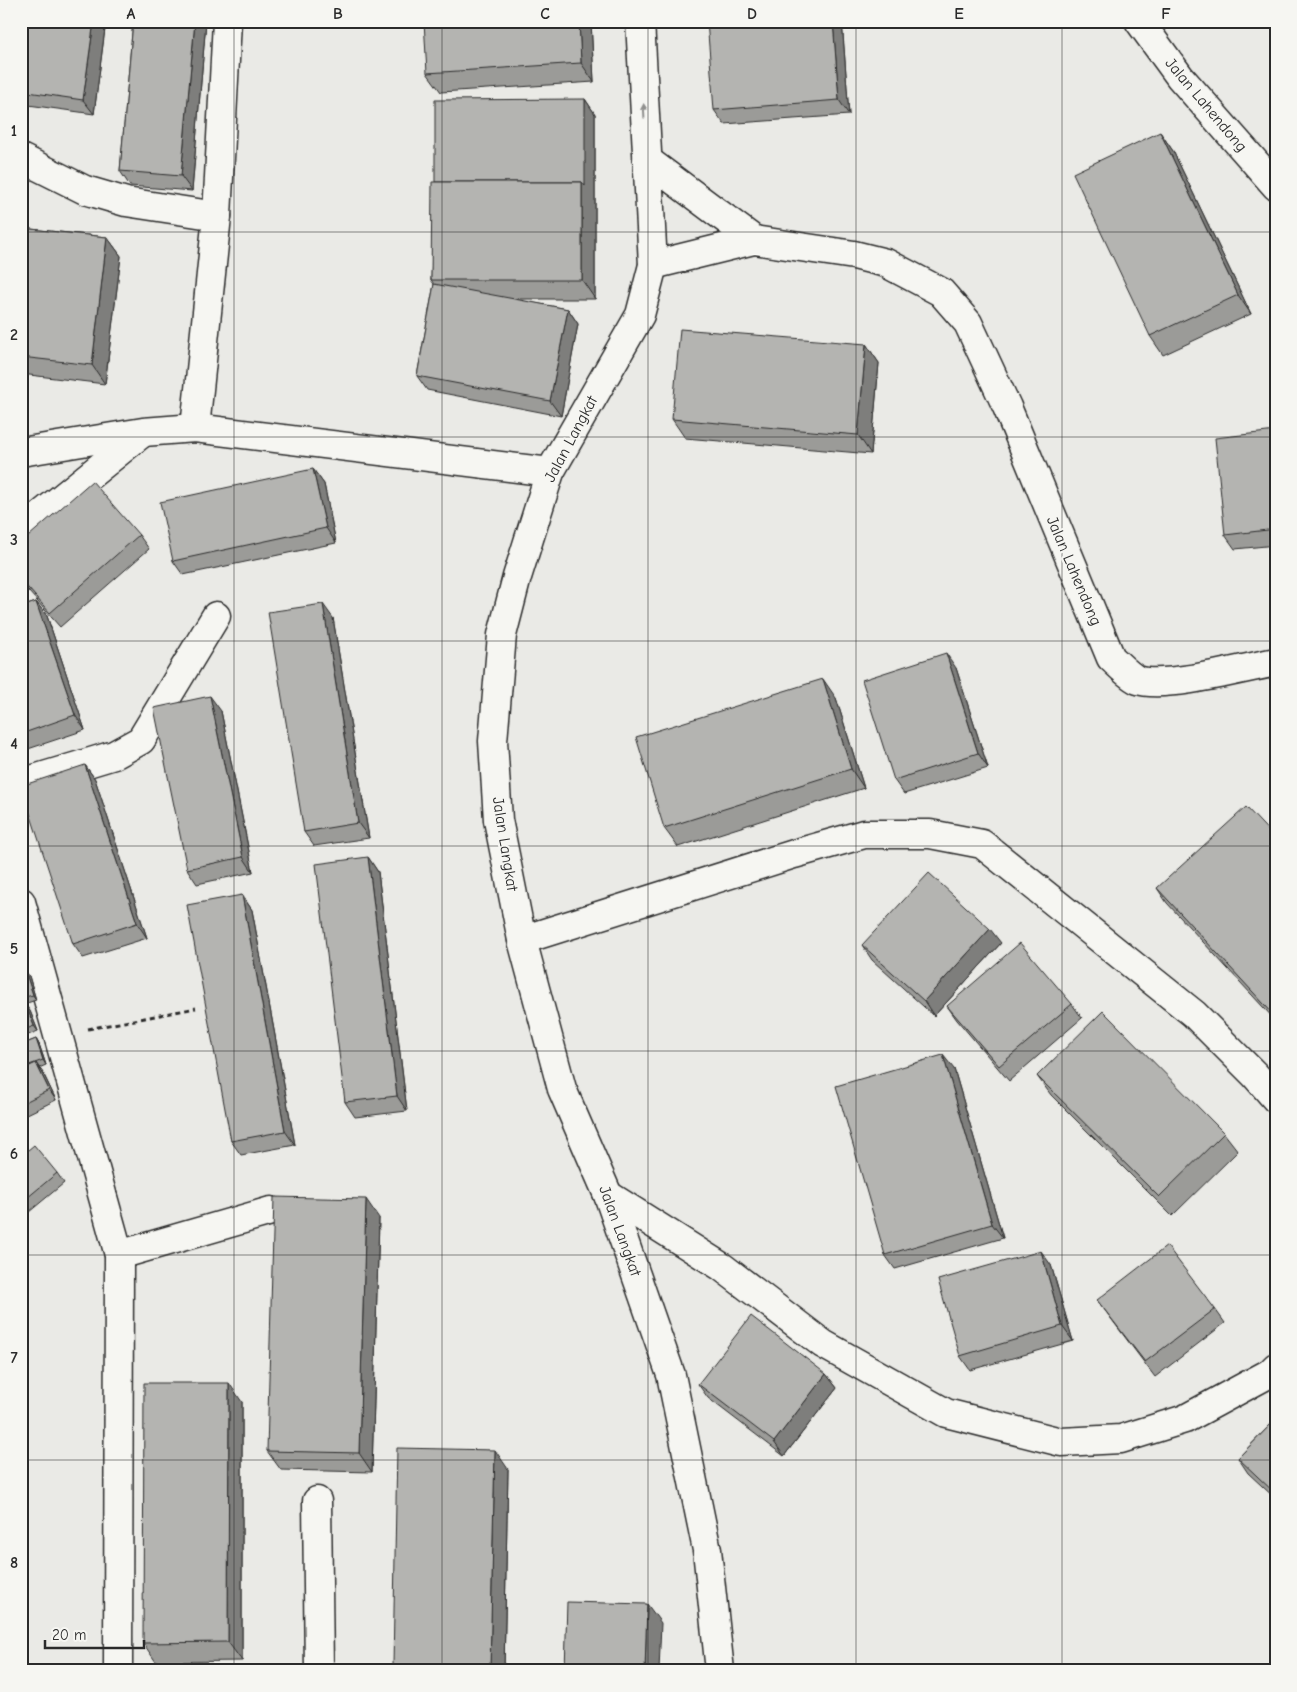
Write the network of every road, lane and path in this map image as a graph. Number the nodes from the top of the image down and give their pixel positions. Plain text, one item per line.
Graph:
1 (227, 21) edge
2 (640, 21) edge
3 (1139, 21) edge
4 (21, 158) edge
5 (647, 160) junction
6 (1276, 186) edge
7 (217, 216) junction
8 (754, 240) junction
9 (653, 265) junction
10 (195, 428) junction
11 (143, 432) junction
12 (21, 452) edge
13 (550, 472) junction
14 (21, 532) edge
15 (216, 616) dead end
16 (1276, 662) edge
17 (21, 783) edge
18 (21, 902) edge
19 (522, 940) junction
20 (196, 1008) dead end
21 (58, 1035) junction
22 (1276, 1099) edge
23 (608, 1195) junction
24 (271, 1211) dead end
25 (119, 1255) junction
26 (1276, 1367) edge
27 (317, 1501) dead end
28 (118, 1671) edge
29 (319, 1671) edge
30 (720, 1671) edge

1 - 7 street
5 -> 2 street, Jalan Langkat
3 - 6 street, Jalan Lahendong
4 - 7 street
5 - 8 street
5 - 9 street, Jalan Langkat
7 - 10 street
8 - 9 street
8 - 16 street, Jalan Lahendong
9 - 13 street, Jalan Langkat
10 - 11 street
10 - 13 street
11 - 12 street
11 - 14 street
13 - 19 street, Jalan Langkat
15 - 17 street
18 - 21 street
19 - 22 street
19 - 23 street, Jalan Langkat
20 - 21 path
21 - 25 street
23 - 26 street
23 - 30 street, Jalan Langkat
24 - 25 street
25 - 28 street
27 - 29 street

